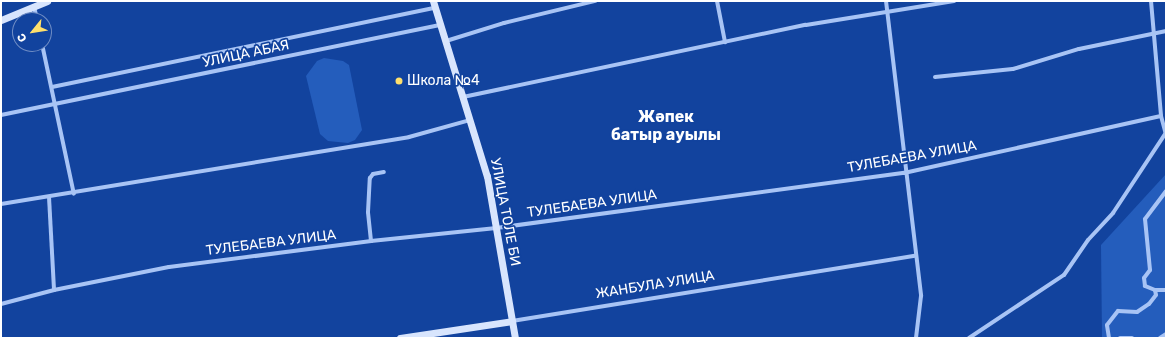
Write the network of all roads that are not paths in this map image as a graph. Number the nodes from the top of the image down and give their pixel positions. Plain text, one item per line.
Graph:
1 (47, 1) edge
2 (562, 1) edge
3 (595, 1) edge
4 (717, 1) edge
5 (886, 1) edge
6 (954, 1) edge
7 (1151, 1) edge
8 (434, 5) edge
9 (34, 6) junction
10 (564, 7) junction
11 (35, 12) edge
12 (887, 13) junction
13 (1, 20) edge
14 (440, 25) junction
15 (1166, 31) edge
16 (1154, 32) junction
17 (446, 41) junction
18 (725, 42) junction
19 (44, 52) edge
20 (935, 77) dead end
21 (52, 87) junction
22 (463, 97) junction
23 (56, 105) junction
24 (1, 115) edge
25 (1161, 116) junction
26 (470, 120) junction
27 (1166, 135) edge
28 (384, 172) dead end
29 (904, 173) junction
30 (1166, 191) edge
31 (74, 194) junction
32 (50, 197) junction
33 (1, 204) edge
34 (496, 228) junction
35 (371, 241) junction
36 (915, 256) junction
37 (54, 290) junction
38 (1155, 290) junction
39 (1166, 290) edge
40 (1, 304) edge
41 (512, 322) junction
42 (1166, 334) edge
43 (400, 338) edge
44 (515, 338) edge
45 (916, 338) edge
46 (969, 338) edge
47 (1110, 338) edge
48 (1120, 338) edge
49 (1132, 338) edge
50 (1160, 338) edge

1 - 9 main road
2 - 10 street
3 - 10 street
4 - 18 street
5 - 12 street
6 - 12 street
7 - 16 street
8 - 14 main road, УЛИЦА ТОЛЕ БИ
8 - 21 street, УЛИЦА АБАЯ
9 - 11 street
9 - 13 main road
10 - 17 street
12 - 18 street
12 - 29 street
14 - 17 main road, УЛИЦА ТОЛЕ БИ
14 - 23 street, УЛИЦА АБАЯ
15 - 16 street
16 - 20 street
16 - 25 street
17 - 22 main road, УЛИЦА ТОЛЕ БИ
18 - 22 street
19 - 21 street
21 - 23 street
22 - 26 main road, УЛИЦА ТОЛЕ БИ
23 - 24 street, УЛИЦА АБАЯ
23 - 31 street
25 - 27 street
25 - 29 street, ТУЛЕБАЕВА УЛИЦА
26 - 31 street
26 - 34 main road, УЛИЦА ТОЛЕ БИ
27 - 46 street
28 - 35 street
29 - 34 street, ТУЛЕБАЕВА УЛИЦА
29 - 36 street
30 - 38 street
31 - 32 street
32 - 33 street
32 - 37 street
34 - 35 street, ТУЛЕБАЕВА УЛИЦА
34 - 41 main road, УЛИЦА ТОЛЕ БИ
35 - 37 street, ТУЛЕБАЕВА УЛИЦА
36 - 41 street, ЖАНБУЛА УЛИЦА
36 - 45 street
37 - 40 street, ТУЛЕБАЕВА УЛИЦА
38 - 39 street
38 - 47 street
41 - 43 main road, ЖАНБУЛА УЛИЦА
41 - 44 main road, УЛИЦА ТОЛЕ БИ
42 - 50 street
48 - 49 street

